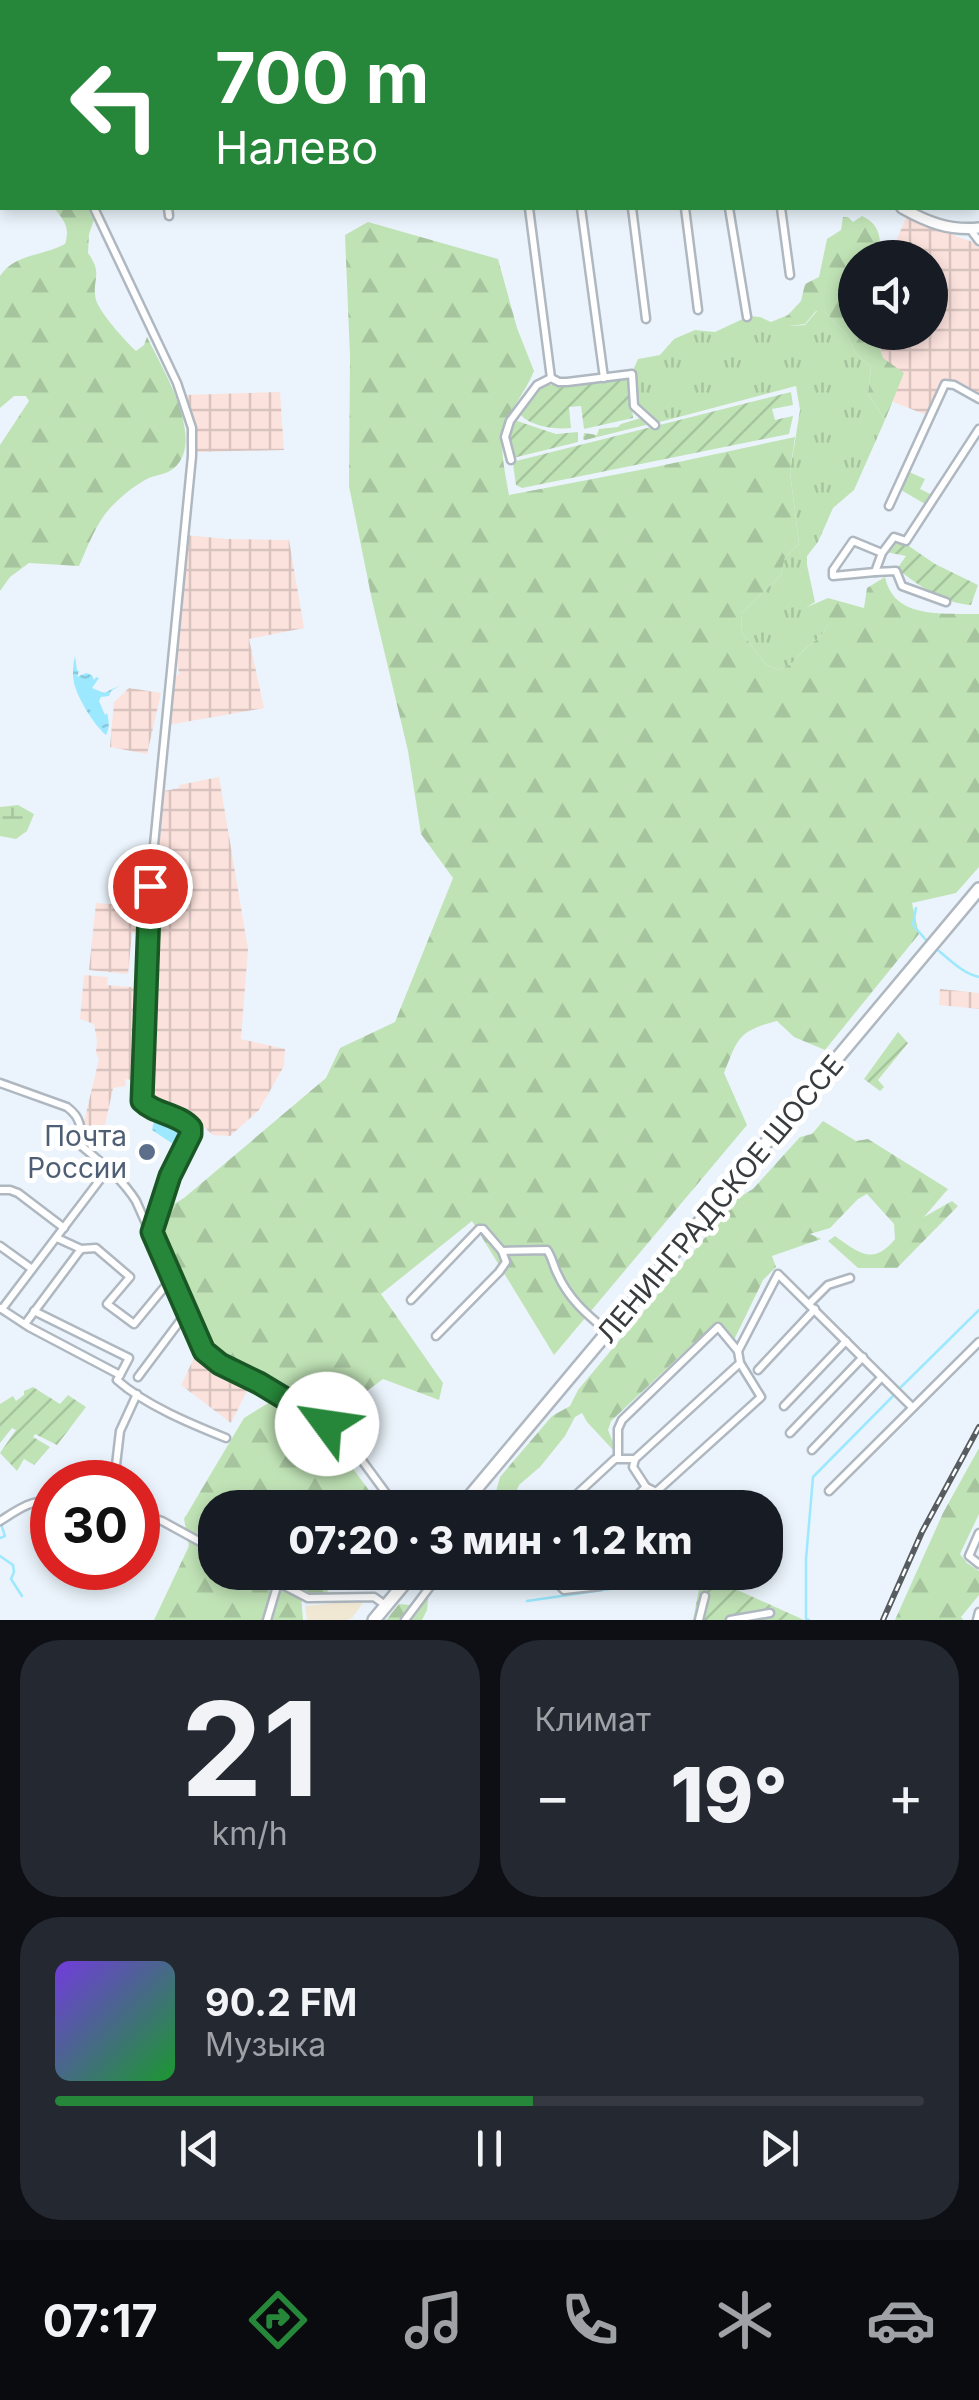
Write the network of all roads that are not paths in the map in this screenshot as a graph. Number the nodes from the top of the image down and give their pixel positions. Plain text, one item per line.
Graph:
1 (95, 210) edge
2 (529, 210) edge
3 (581, 210) edge
4 (632, 210) edge
5 (685, 210) edge
6 (729, 210) edge
7 (780, 210) edge
8 (906, 210) edge
9 (975, 228) edge
10 (979, 241) edge
11 (790, 275) dead end
12 (698, 310) dead end
13 (747, 318) dead end
14 (646, 319) dead end
15 (551, 378) junction
16 (604, 378) junction
17 (979, 399) edge
18 (655, 425) dead end
19 (977, 434) edge
20 (512, 460) dead end
21 (889, 506) dead end
22 (882, 553) junction
23 (875, 572) junction
24 (946, 602) dead end
25 (979, 889) edge
26 (979, 898) edge
27 (0, 1084) edge
28 (112, 1174) junction
29 (0, 1190) edge
30 (64, 1228) junction
31 (152, 1232) junction
32 (57, 1238) junction
33 (0, 1246) edge
34 (81, 1249) junction
35 (502, 1251) junction
36 (32, 1269) junction
37 (172, 1278) junction
38 (850, 1278) dead end
39 (411, 1300) dead end
40 (812, 1307) junction
41 (1, 1308) edge
42 (34, 1311) junction
43 (186, 1313) junction
44 (24, 1324) junction
45 (608, 1332) junction
46 (82, 1334) junction
47 (436, 1336) dead end
48 (846, 1340) junction
49 (979, 1342) edge
50 (73, 1351) junction
51 (738, 1352) junction
52 (863, 1357) junction
53 (740, 1363) junction
54 (758, 1370) dead end
55 (120, 1375) junction
56 (138, 1377) dead end
57 (881, 1378) junction
58 (137, 1394) junction
59 (784, 1406) dead end
60 (912, 1406) junction
61 (790, 1433) dead end
62 (226, 1438) dead end
63 (812, 1450) dead end
64 (618, 1458) junction
65 (635, 1459) junction
66 (117, 1460) edge
67 (646, 1488) joint
68 (384, 1490) edge
69 (475, 1490) edge
70 (483, 1490) edge
71 (582, 1490) edge
72 (829, 1492) dead end
73 (30, 1503) edge
74 (0, 1521) edge
75 (160, 1521) edge
76 (979, 1533) edge
77 (198, 1541) edge
78 (979, 1564) edge
79 (276, 1590) edge
80 (291, 1590) edge
81 (391, 1590) edge
82 (399, 1590) edge
83 (427, 1590) edge
84 (704, 1596) dead end
85 (381, 1602) junction
86 (979, 1612) edge
87 (770, 1613) dead end
88 (267, 1620) edge
89 (366, 1620) edge
90 (374, 1620) edge
91 (404, 1620) edge
92 (700, 1620) edge
93 (730, 1620) edge
94 (976, 1620) edge

1 - 31 street
2 - 15 street
3 - 16 street
4 - 14 street
5 - 12 street
6 - 13 street
7 - 11 street
8 - 9 main road
9 - 10 street
15 - 16 street
15 - 20 street
16 - 18 street
17 - 21 street
19 - 22 street
22 - 23 street
22 - 23 street
23 - 24 street
25 - 45 highway, ЛЕНИНГРАДСКОЕ ШОССЕ
26 - 70 highway, ЛЕНИНГРАДСКОЕ ШОССЕ
27 - 28 street
28 - 30 street
28 - 31 street
29 - 30 street
30 - 32 street
31 - 37 street
32 - 34 street
32 - 36 street
33 - 36 street
34 - 37 street
34 - 42 street
35 - 39 street
35 - 45 street
35 - 47 street
36 - 41 street
37 - 43 street
38 - 40 street
40 - 48 street
40 - 51 street
40 - 54 street
41 - 44 street
42 - 44 street
42 - 46 street
43 - 56 street
43 - 68 street
44 - 50 street
45 - 69 highway, ЛЕНИНГРАДСКОЕ ШОССЕ
46 - 50 street
46 - 55 street
48 - 52 street
48 - 59 street
49 - 60 street
50 - 55 street
51 - 53 street
51 - 64 street
52 - 57 street
52 - 61 street
53 - 65 street
53 - 67 street
55 - 58 street
57 - 60 street
57 - 63 street
58 - 62 street
58 - 66 street
60 - 72 street
64 - 65 street
64 - 71 street
65 - 67 street
73 - 74 street
75 - 77 street
76 - 78 street
79 - 88 street
80 - 85 street
81 - 85 highway
82 - 90 highway
83 - 91 street
84 - 92 street
85 - 89 highway
86 - 94 street
87 - 93 street

